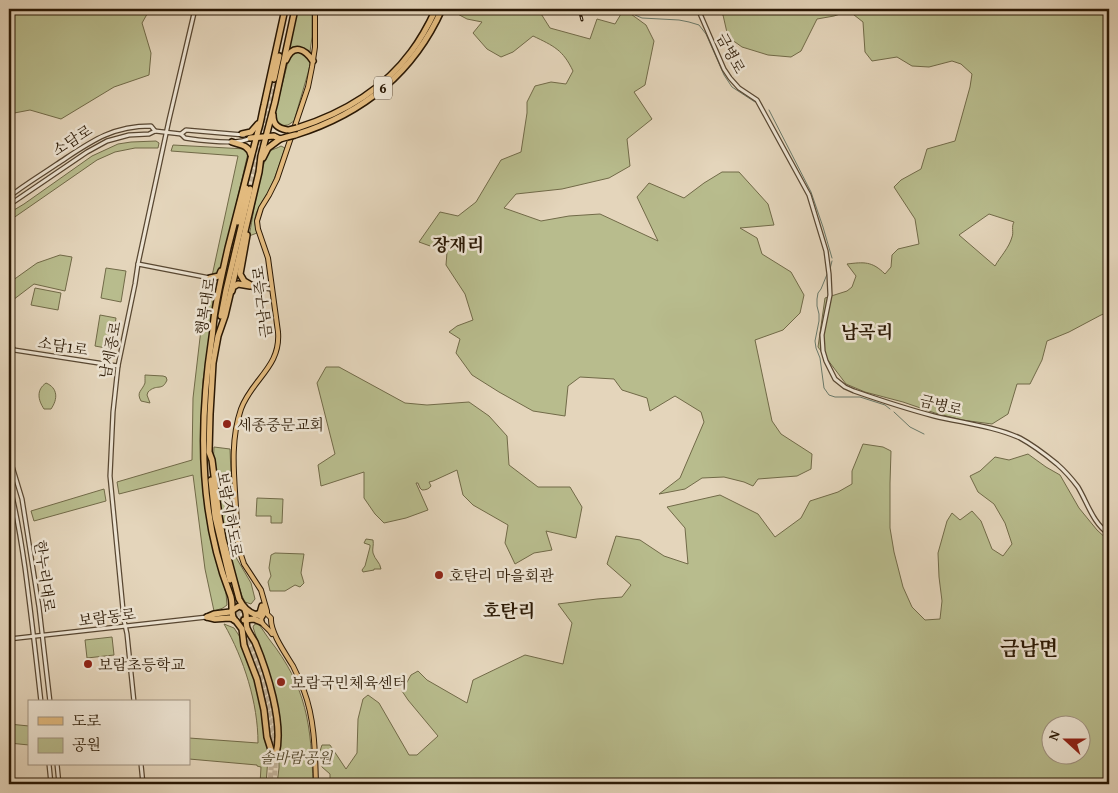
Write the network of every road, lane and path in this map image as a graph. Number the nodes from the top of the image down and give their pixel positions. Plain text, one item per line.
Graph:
1 (194, 9) edge
2 (286, 9) edge
3 (293, 9) edge
4 (315, 9) edge
5 (436, 9) edge
6 (442, 9) edge
7 (698, 9) edge
8 (313, 61) junction
9 (277, 77) junction
10 (265, 99) junction
11 (275, 102) junction
12 (261, 119) junction
13 (288, 130) junction
14 (155, 131) junction
15 (166, 132) junction
16 (181, 134) junction
17 (242, 134) junction
18 (274, 136) junction
19 (266, 137) junction
20 (253, 138) junction
21 (280, 139) junction
22 (232, 142) junction
23 (251, 156) junction
24 (249, 164) junction
25 (260, 166) junction
26 (248, 189) tunnel mouth
27 (9, 197) edge
28 (9, 205) edge
29 (247, 220) junction
30 (228, 251) junction
31 (138, 264) junction
32 (210, 278) junction
33 (254, 287) junction
34 (271, 289) junction
35 (218, 296) junction
36 (229, 296) junction
37 (215, 336) junction
38 (9, 342) edge
39 (14, 350) junction
40 (9, 354) edge
41 (118, 366) junction
42 (207, 452) junction
43 (9, 456) edge
44 (9, 485) edge
45 (1109, 534) edge
46 (229, 583) junction
47 (258, 587) junction
48 (262, 606) junction
49 (244, 609) junction
50 (232, 611) junction
51 (265, 615) junction
52 (222, 616) junction
53 (207, 617) joint
54 (245, 619) junction
55 (235, 620) junction
56 (259, 620) junction
57 (270, 623) junction
58 (126, 627) junction
59 (250, 632) junction
60 (42, 636) junction
61 (34, 637) junction
62 (9, 640) edge
63 (254, 640) junction
64 (244, 645) junction
65 (283, 650) junction
66 (41, 700) edge
67 (50, 700) edge
68 (134, 700) edge
69 (49, 766) edge
70 (57, 766) edge
71 (141, 766) edge
72 (51, 784) edge
73 (59, 784) edge
74 (143, 784) edge
75 (316, 784) edge

1 - 15 street, 남세종로
2 - 9 highway
2 - 10 highway, 행복대로
3 - 9 highway, 행복대로
4 - 8 main road, 금남구즉로
5 - 13 highway, 6, bridge
6 - 21 highway, 6, bridge
7 - 45 street, 금병로
8 - 9 highway
8 - 34 main road, 금남구즉로
9 - 11 highway, 행복대로
10 - 11 highway
10 - 12 highway, 행복대로
11 - 13 highway
11 - 19 highway, 행복대로
12 - 17 highway
12 - 20 highway, 행복대로
13 - 18 highway, 6
14 - 15 street, 소담로
14 - 27 street, 소담로
14 - 28 street, 소담로
15 - 16 street, 소담로
15 - 31 street, 남세종로
16 - 17 street, 소담로
16 - 22 street, 소담로
17 - 20 street, 소담로
18 - 19 highway, 소담로
18 - 21 highway
19 - 20 highway, 소담로
19 - 25 highway, 행복대로
20 - 22 street, 소담로
20 - 23 highway, 행복대로
21 - 25 highway
22 - 23 highway
23 - 24 highway, 행복대로
24 - 25 highway
24 - 30 highway, 행복대로
25 - 29 highway, 행복대로
26 - 37 highway
29 - 33 highway
29 - 36 highway, 행복대로
30 - 32 highway
30 - 35 highway, 행복대로
31 - 32 street
31 - 41 street, 남세종로
32 - 35 highway
33 - 34 street
33 - 36 highway
34 - 47 main road, 금남구즉로
35 - 37 highway, 행복대로
36 - 37 highway, 행복대로
37 - 42 highway, 행복대로
38 - 39 street, 소담1로
39 - 40 street
39 - 41 street, 소담1로
41 - 58 street, 남세종로
42 - 46 highway, 행복대로
42 - 46 highway, 행복대로
43 - 60 street, 한누리대로
44 - 61 street, 한누리대로
46 - 49 highway, 행복대로
46 - 50 highway, 행복대로
46 - 52 highway
47 - 48 main road, 금남구즉로
47 - 51 main road, 금남구즉로
48 - 51 main road, 금남구즉로
48 - 56 highway
49 - 50 highway
49 - 54 highway
49 - 56 highway
50 - 52 highway
50 - 55 highway
51 - 56 highway
51 - 57 main road
52 - 53 highway
52 - 55 highway
52 - 64 highway
53 - 58 street, 보람동로
54 - 55 highway
54 - 56 highway
54 - 59 highway
55 - 64 highway
56 - 57 main road
56 - 59 highway
56 - 65 main road
57 - 65 main road
58 - 60 street, 보람동로
58 - 68 street, 남세종로
59 - 63 highway
60 - 61 street, 보람동로
60 - 67 street, 한누리대로
61 - 62 street, 보람동로
61 - 66 street, 한누리대로
63 - 64 highway
63 - 64 highway
65 - 75 main road
69 - 72 street
70 - 73 street
71 - 74 street

